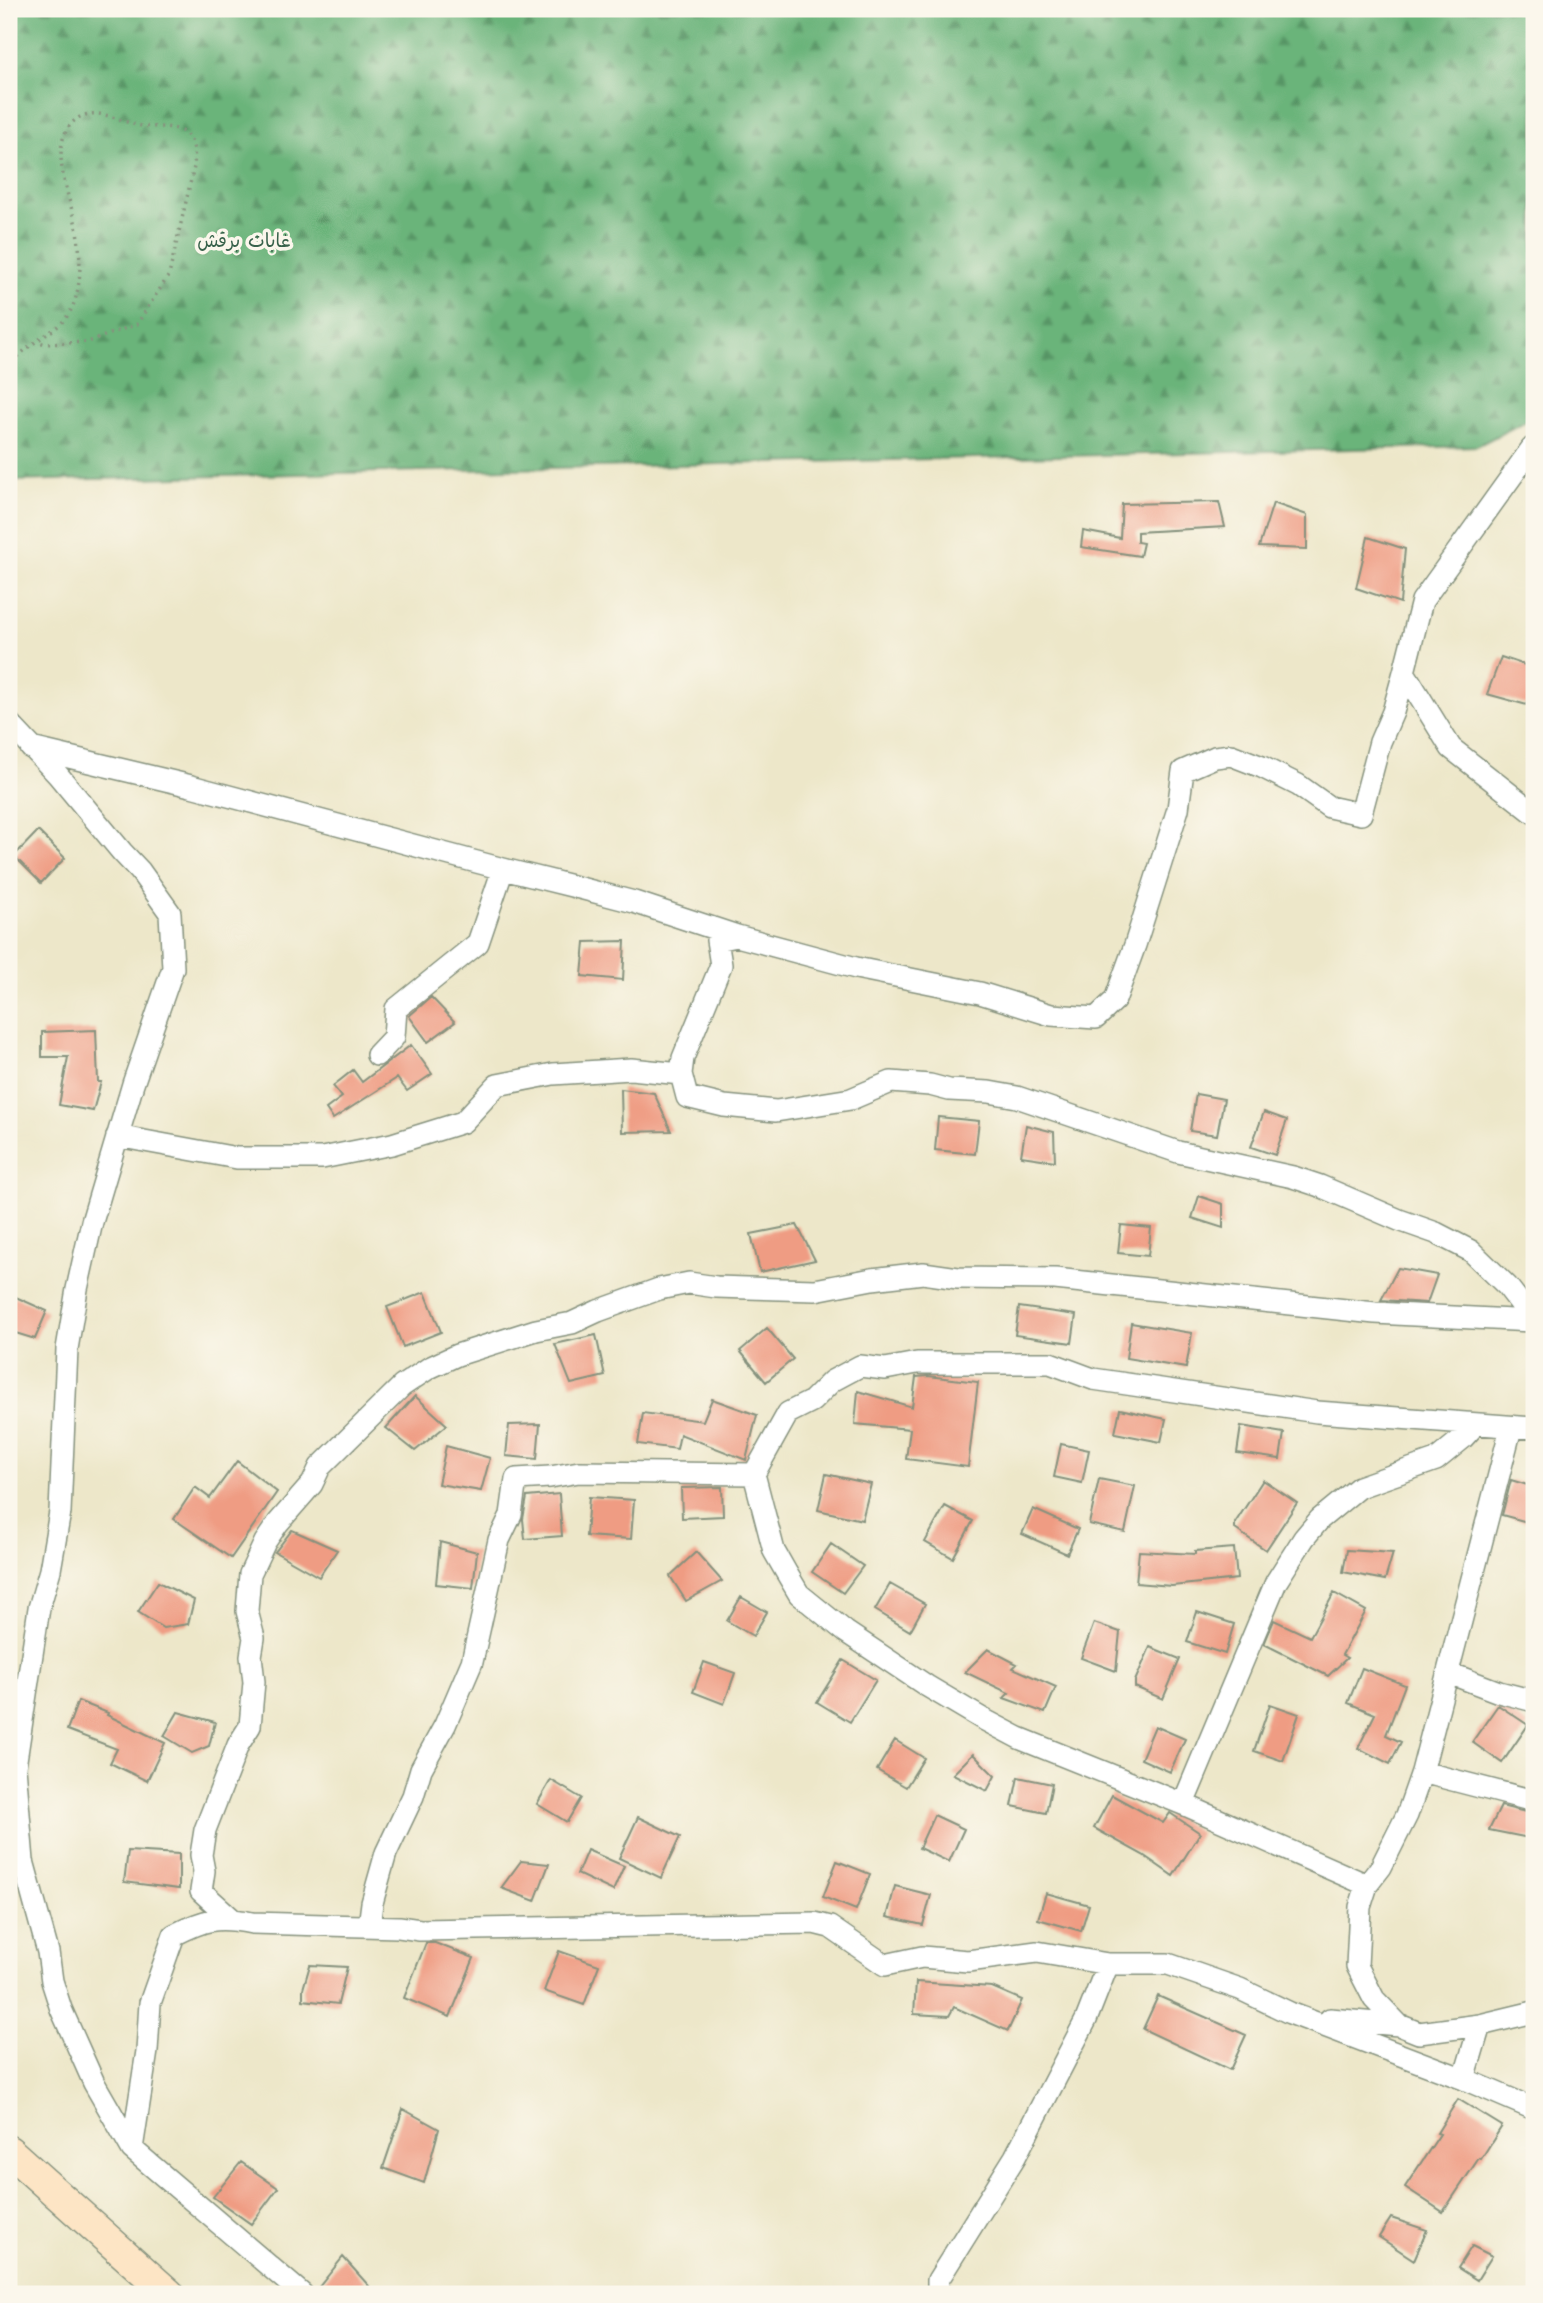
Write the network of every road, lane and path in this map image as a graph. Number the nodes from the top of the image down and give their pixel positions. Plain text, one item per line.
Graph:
1 (37, 341) junction
2 (9, 368) edge
3 (1534, 449) edge
4 (1404, 672) junction
5 (9, 723) edge
6 (31, 748) junction
7 (1534, 813) edge
8 (503, 869) junction
9 (737, 936) junction
10 (377, 1055) dead end
11 (681, 1074) junction
12 (117, 1136) junction
13 (1533, 1321) edge
14 (1475, 1425) junction
15 (1511, 1428) junction
16 (1534, 1429) edge
17 (754, 1474) junction
18 (1449, 1673) junction
19 (1534, 1701) edge
20 (1422, 1772) junction
21 (1534, 1801) edge
22 (1183, 1804) junction
23 (1367, 1885) junction
24 (232, 1919) junction
25 (369, 1926) junction
26 (1108, 1964) junction
27 (1534, 2012) edge
28 (1290, 2013) junction
29 (1399, 2025) junction
30 (1480, 2025) junction
31 (1464, 2079) junction
32 (1534, 2109) edge
33 (131, 2150) junction
34 (9, 2151) edge
35 (169, 2294) edge
36 (302, 2294) edge
37 (939, 2294) edge

1 - 1 path
1 - 2 path
3 - 4 street
4 - 7 street
4 - 9 street
5 - 6 street
6 - 8 street
6 - 12 street
8 - 9 street
8 - 10 street
9 - 11 street
11 - 12 street
11 - 13 street
12 - 33 street
13 - 24 street
14 - 15 street
14 - 17 street
14 - 22 street
15 - 16 street
15 - 18 street
17 - 22 street
17 - 25 street
18 - 19 street
18 - 20 street
20 - 21 street
20 - 23 street
22 - 23 street
23 - 29 street
24 - 25 street
24 - 33 street
25 - 26 street
26 - 28 street
26 - 37 street
27 - 30 street
28 - 29 street
28 - 31 street
29 - 30 street
30 - 31 street
31 - 32 street
33 - 36 street
34 - 35 main road

